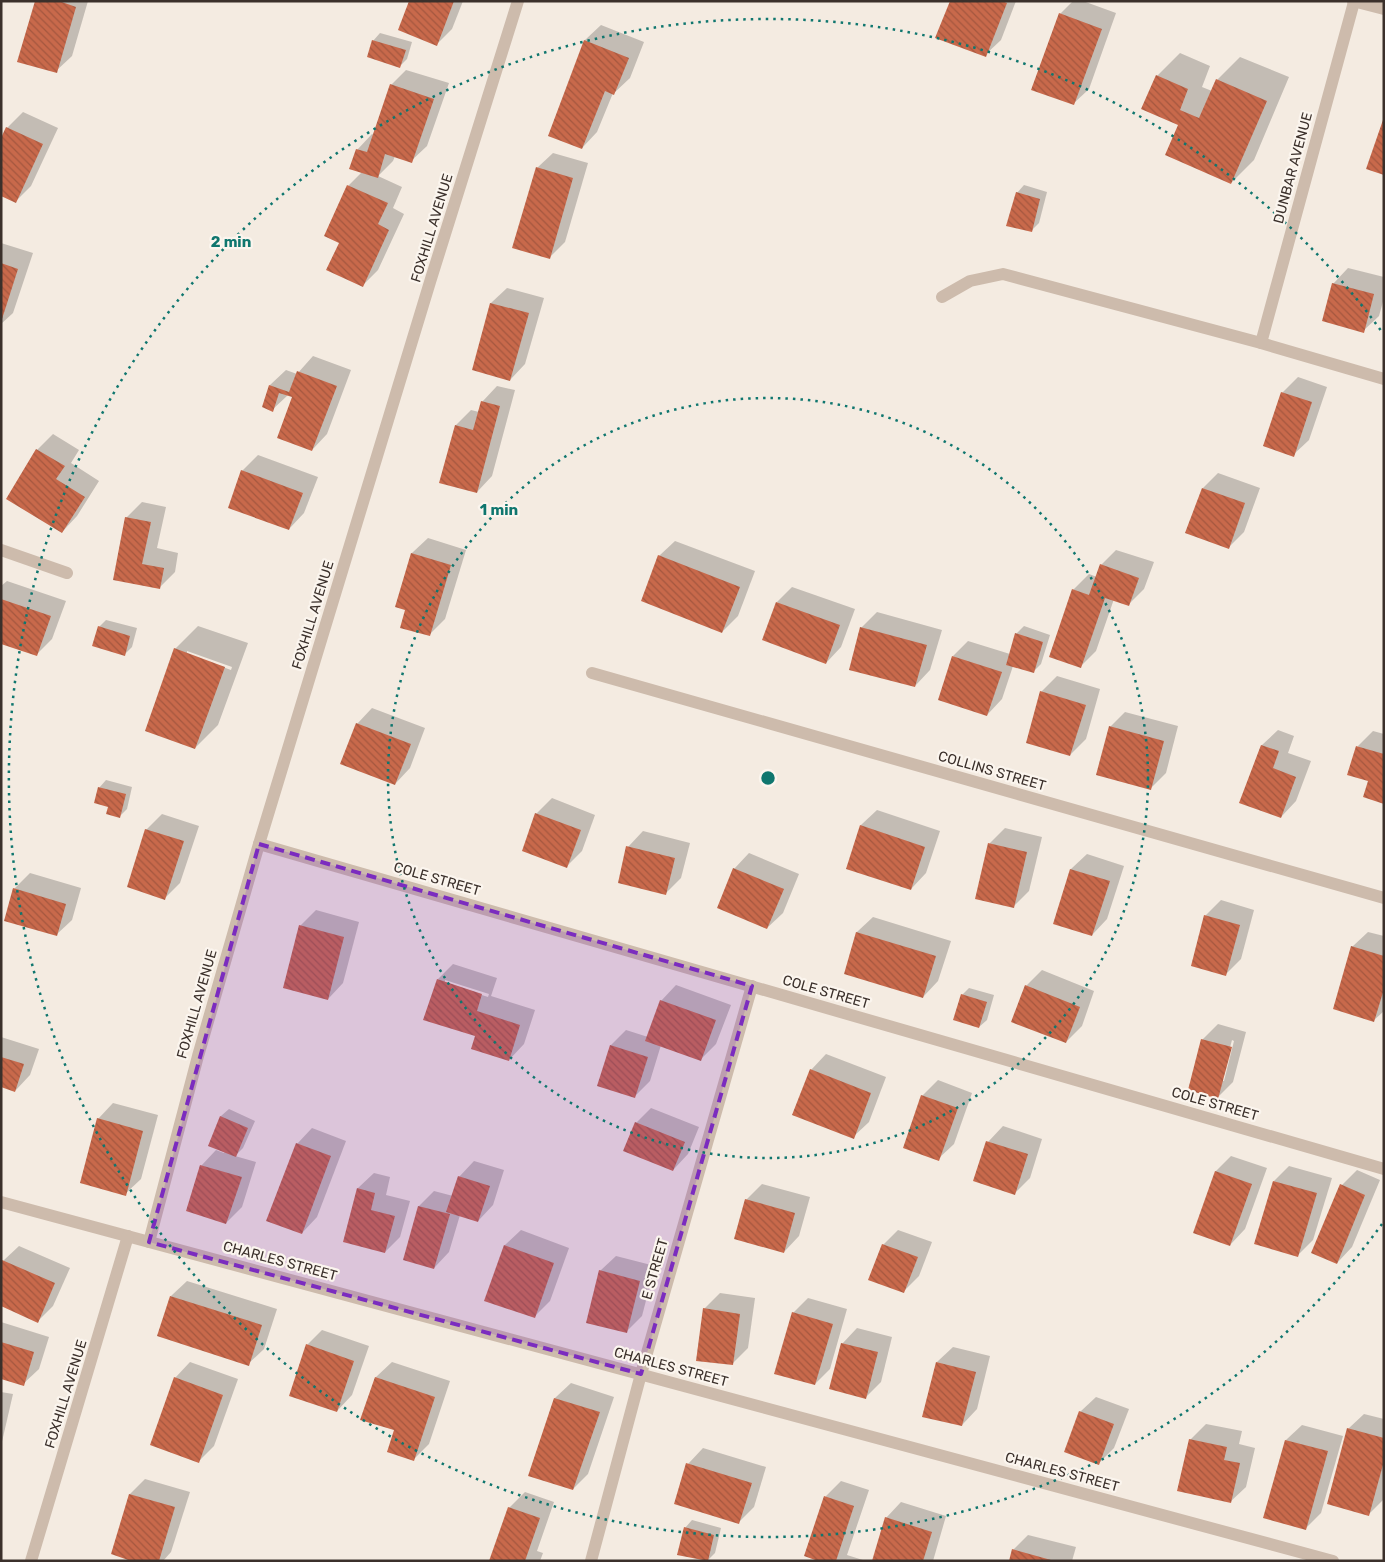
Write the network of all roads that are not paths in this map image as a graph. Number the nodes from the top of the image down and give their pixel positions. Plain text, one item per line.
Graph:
1 (518, 1) edge
2 (1353, 1) edge
3 (1384, 9) edge
4 (942, 297) dead end
5 (1261, 343) junction
6 (1384, 379) edge
7 (1, 550) edge
8 (67, 572) dead end
9 (592, 673) dead end
10 (259, 844) junction
11 (1384, 898) edge
12 (752, 986) junction
13 (1384, 1169) edge
14 (1, 1202) edge
15 (128, 1236) junction
16 (149, 1242) junction
17 (641, 1374) junction
18 (31, 1561) edge
19 (591, 1561) edge
20 (1334, 1561) edge

1 - 10 street, FOXHILL AVENUE
2 - 3 street
2 - 5 street, DUNBAR AVENUE
4 - 5 street
5 - 6 street
7 - 8 street
9 - 11 street, COLLINS STREET
10 - 12 street, COLE STREET
10 - 16 street, FOXHILL AVENUE
12 - 13 street, COLE STREET
12 - 17 street, E STREET
14 - 15 street, CHARLES STREET
15 - 16 street, CHARLES STREET
15 - 18 street, FOXHILL AVENUE
16 - 17 street, CHARLES STREET
17 - 19 street, E STREET
17 - 20 street, CHARLES STREET

